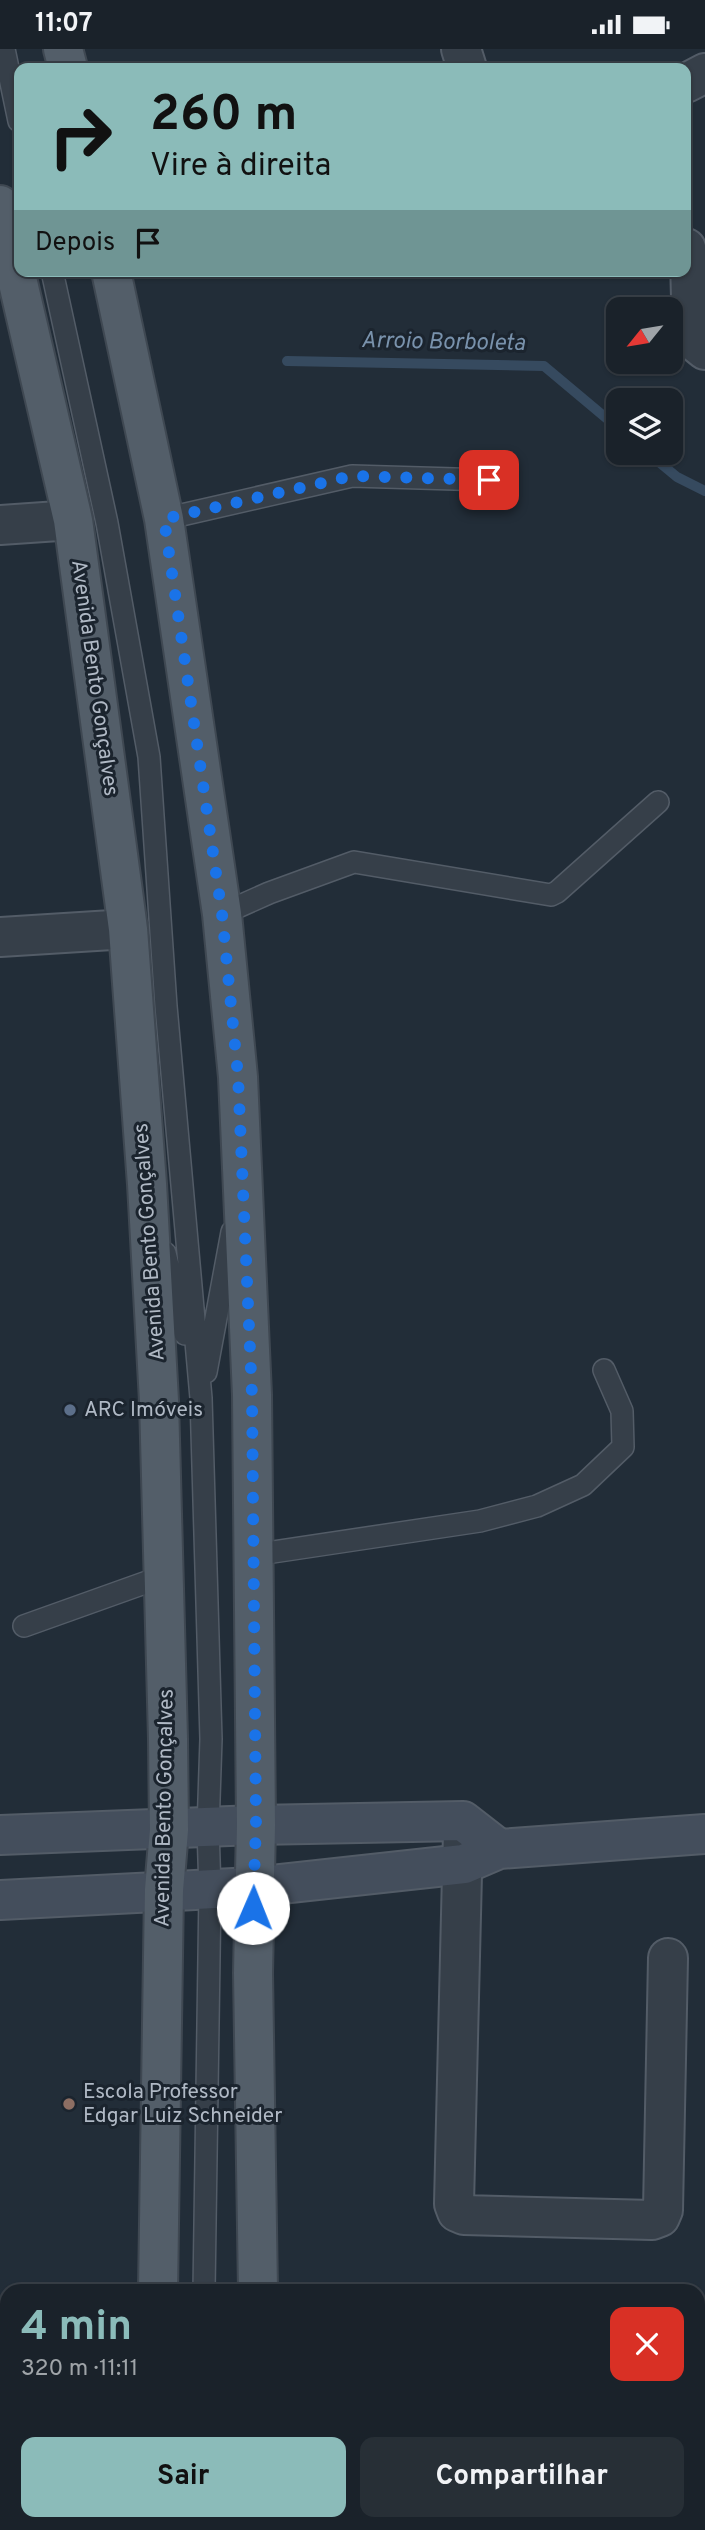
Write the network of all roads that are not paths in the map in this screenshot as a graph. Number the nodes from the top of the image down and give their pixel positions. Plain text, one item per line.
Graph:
1 (4, 49) edge
2 (14, 97) edge
3 (0, 205) edge
4 (14, 266) edge
5 (16, 277) edge
6 (53, 277) edge
7 (112, 277) edge
8 (690, 277) edge
9 (705, 350) edge
10 (489, 480) dead end
11 (164, 519) junction
12 (72, 520) junction
13 (0, 525) edge
14 (658, 802) dead end
15 (222, 914) junction
16 (128, 929) junction
17 (0, 937) edge
18 (243, 1170) junction
19 (147, 1184) junction
20 (604, 1370) dead end
21 (201, 1398) junction
22 (253, 1555) junction
23 (164, 1576) junction
24 (24, 1626) dead end
25 (463, 1821) junction
26 (256, 1825) junction
27 (208, 1829) junction
28 (169, 1830) junction
29 (705, 1834) edge
30 (0, 1835) edge
31 (499, 1849) junction
32 (464, 1864) junction
33 (253, 1887) junction
34 (164, 1890) junction
35 (210, 1890) junction
36 (0, 1900) edge
37 (667, 1958) dead end
38 (158, 2284) edge
39 (204, 2284) edge
40 (258, 2284) edge

1 - 2 lane
3 - 4 main road, Avenida Bento Gonçalves
5 - 12 main road, Avenida Bento Gonçalves
6 - 21 lane
7 - 11 main road
8 - 9 street
10 - 11 lane
11 - 15 main road
12 - 13 street
12 - 16 main road, Avenida Bento Gonçalves
14 - 15 lane
15 - 18 main road
16 - 17 street
16 - 19 main road, Avenida Bento Gonçalves
18 - 21 lane
18 - 22 main road
19 - 21 lane
19 - 23 main road, Avenida Bento Gonçalves
20 - 22 lane
21 - 27 lane
22 - 26 main road
23 - 24 lane
23 - 28 main road, Avenida Bento Gonçalves
25 - 26 street
25 - 31 street
25 - 32 street
26 - 27 street
26 - 33 main road
27 - 28 street
27 - 35 lane
28 - 30 street
28 - 34 main road, Avenida Bento Gonçalves
29 - 31 street
31 - 32 street
32 - 33 street
32 - 37 street
33 - 35 street
33 - 40 main road
34 - 35 street
34 - 36 street
34 - 38 main road, Avenida Bento Gonçalves
35 - 39 lane

